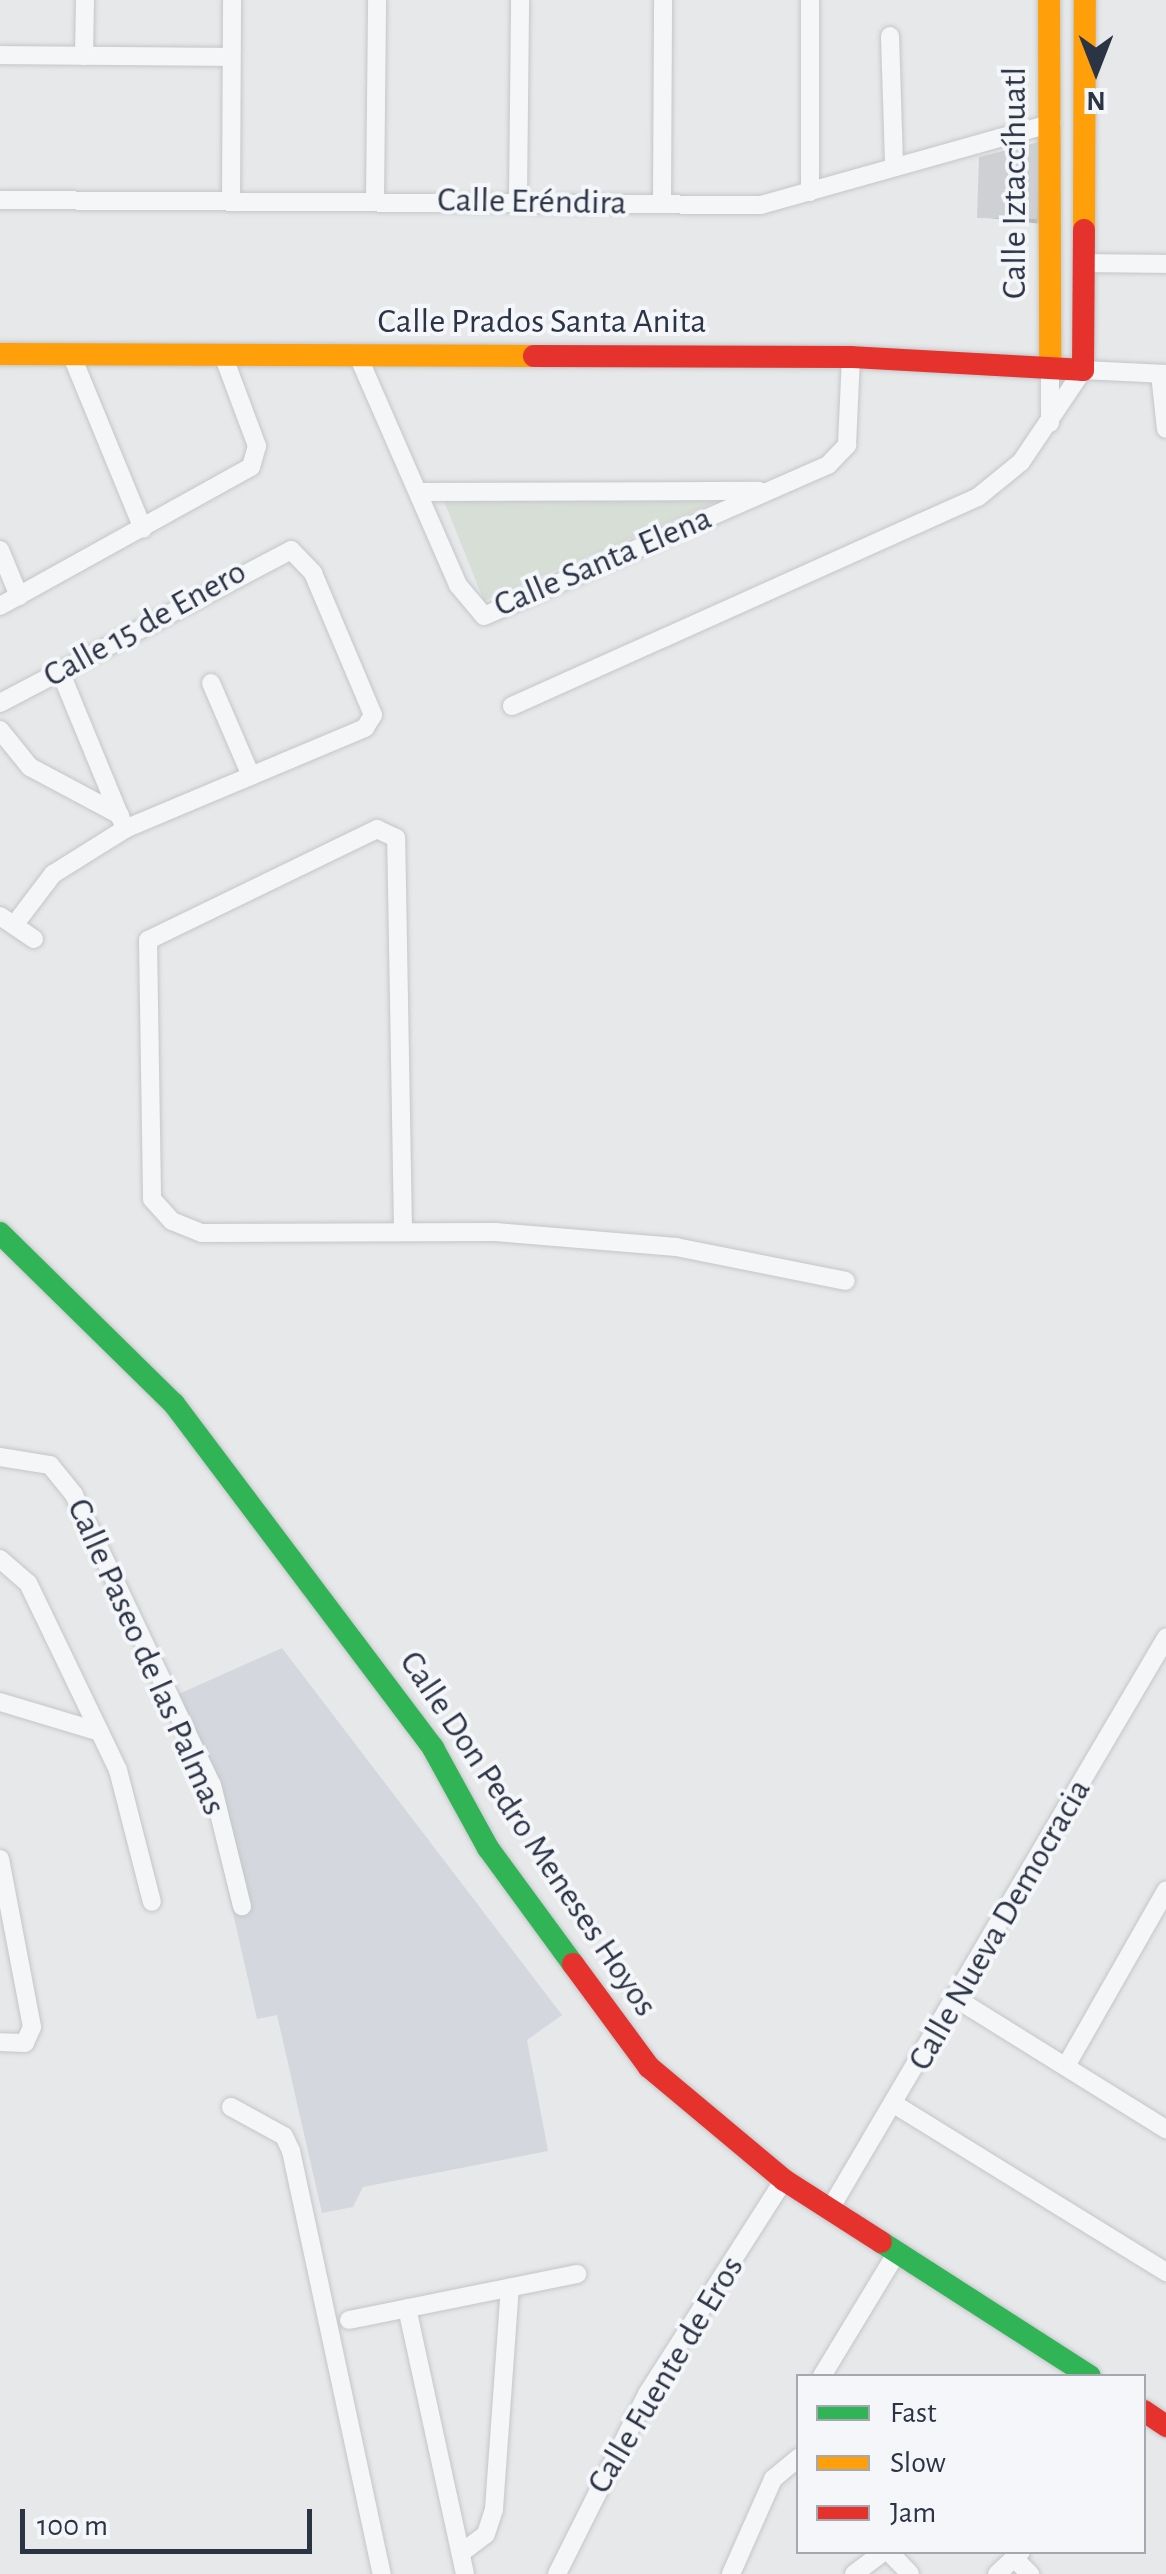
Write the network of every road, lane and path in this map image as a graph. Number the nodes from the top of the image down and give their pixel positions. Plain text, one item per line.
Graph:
1 (85, 0) edge
2 (232, 0) edge
3 (377, 0) edge
4 (520, 0) edge
5 (663, 0) edge
6 (810, 0) edge
7 (1049, 0) edge
8 (1086, 0) edge
9 (890, 36) dead end
10 (0, 56) edge
11 (84, 56) junction
12 (231, 58) junction
13 (1052, 124) junction
14 (894, 162) junction
15 (810, 192) junction
16 (0, 200) edge
17 (375, 200) junction
18 (518, 200) junction
19 (230, 202) junction
20 (662, 204) junction
21 (1087, 263) junction
22 (1166, 264) edge
23 (0, 354) edge
24 (70, 354) junction
25 (222, 355) junction
26 (358, 356) junction
27 (852, 357) junction
28 (1050, 366) junction
29 (1084, 370) junction
30 (1163, 374) edge
31 (1050, 424) junction
32 (1166, 428) edge
33 (420, 492) junction
34 (766, 492) junction
35 (144, 529) junction
36 (0, 550) edge
37 (19, 596) junction
38 (0, 606) edge
39 (60, 672) junction
40 (211, 683) dead end
41 (0, 702) edge
42 (512, 706) dead end
43 (0, 730) edge
44 (251, 776) junction
45 (123, 822) junction
46 (8, 920) edge
47 (34, 939) dead end
48 (403, 1230) junction
49 (0, 1233) edge
50 (846, 1282) dead end
51 (0, 1457) edge
52 (0, 1559) edge
53 (1166, 1638) edge
54 (0, 1702) edge
55 (100, 1732) junction
56 (0, 1859) edge
57 (1166, 1890) edge
58 (152, 1902) dead end
59 (242, 1906) dead end
60 (960, 2001) junction
61 (0, 2042) edge
62 (1066, 2066) junction
63 (894, 2104) junction
64 (231, 2107) dead end
65 (1166, 2129) edge
66 (784, 2180) junction
67 (830, 2209) junction
68 (896, 2252) junction
69 (1166, 2272) edge
70 (578, 2274) dead end
71 (510, 2288) junction
72 (407, 2308) junction
73 (349, 2320) dead end
74 (823, 2374) edge
75 (1087, 2374) edge
76 (796, 2460) edge
77 (460, 2554) junction
78 (888, 2554) edge
79 (1018, 2555) edge
80 (382, 2574) edge
81 (465, 2574) edge
82 (556, 2574) edge
83 (731, 2574) edge
84 (910, 2574) edge
85 (997, 2574) edge
86 (1030, 2574) edge

1 - 11 street
2 - 12 street
3 - 17 street
4 - 18 street
5 - 20 street
6 - 15 street
7 - 13 street, Calle Iztaccíhuatl
8 - 21 street, Calle Iztaccíhuatl
9 - 14 street
10 - 11 street
11 - 12 street
12 - 19 street
13 - 14 street, Calle Eréndira
13 - 28 street, Calle Iztaccíhuatl
14 - 15 street, Calle Eréndira
15 - 20 street, Calle Eréndira
16 - 19 street, Calle Eréndira
17 - 18 street, Calle Eréndira
17 - 19 street, Calle Eréndira
18 - 20 street, Calle Eréndira
21 - 22 street
21 - 29 street, Calle Iztaccíhuatl
23 - 24 street, Calle Prados Santa Anita
24 - 25 street, Calle Prados Santa Anita
24 - 35 street
25 - 26 street, Calle Prados Santa Anita
25 - 35 street
26 - 27 street, Calle Prados Santa Anita
26 - 33 street, Calle Santa Elena
27 - 28 street, Calle Prados Santa Anita
27 - 34 street, Calle Santa Elena
28 - 29 street, Calle Prados Santa Anita
28 - 31 street
29 - 30 street
29 - 31 street
30 - 32 street
31 - 42 street
33 - 34 street
33 - 34 street, Calle Santa Elena
35 - 37 street
36 - 37 street
37 - 38 street
39 - 41 street, Calle 15 de Enero
39 - 44 street, Calle 15 de Enero
39 - 45 street
40 - 44 street
43 - 45 street
44 - 45 street
45 - 46 street
46 - 47 street
48 - 48 street
48 - 50 street
49 - 66 street, Calle Don Pedro Meneses Hoyos
51 - 59 street, Calle Paseo de las Palmas
52 - 55 street
53 - 60 street, Calle Nueva Democracia
54 - 55 street
55 - 58 street
56 - 61 street
57 - 62 street
60 - 62 street
60 - 63 street, Calle Nueva Democracia
62 - 65 street
63 - 67 street, Calle Nueva Democracia
63 - 69 street
64 - 80 street
66 - 67 street, Calle Don Pedro Meneses Hoyos
66 - 82 street, Calle Fuente de Eros
67 - 68 street, Calle Don Pedro Meneses Hoyos
68 - 74 street
68 - 75 street, Calle Don Pedro Meneses Hoyos
70 - 71 street
71 - 72 street
71 - 77 street
72 - 73 street
72 - 77 street
76 - 83 street
77 - 81 street
78 - 84 street
79 - 85 street
79 - 86 street

